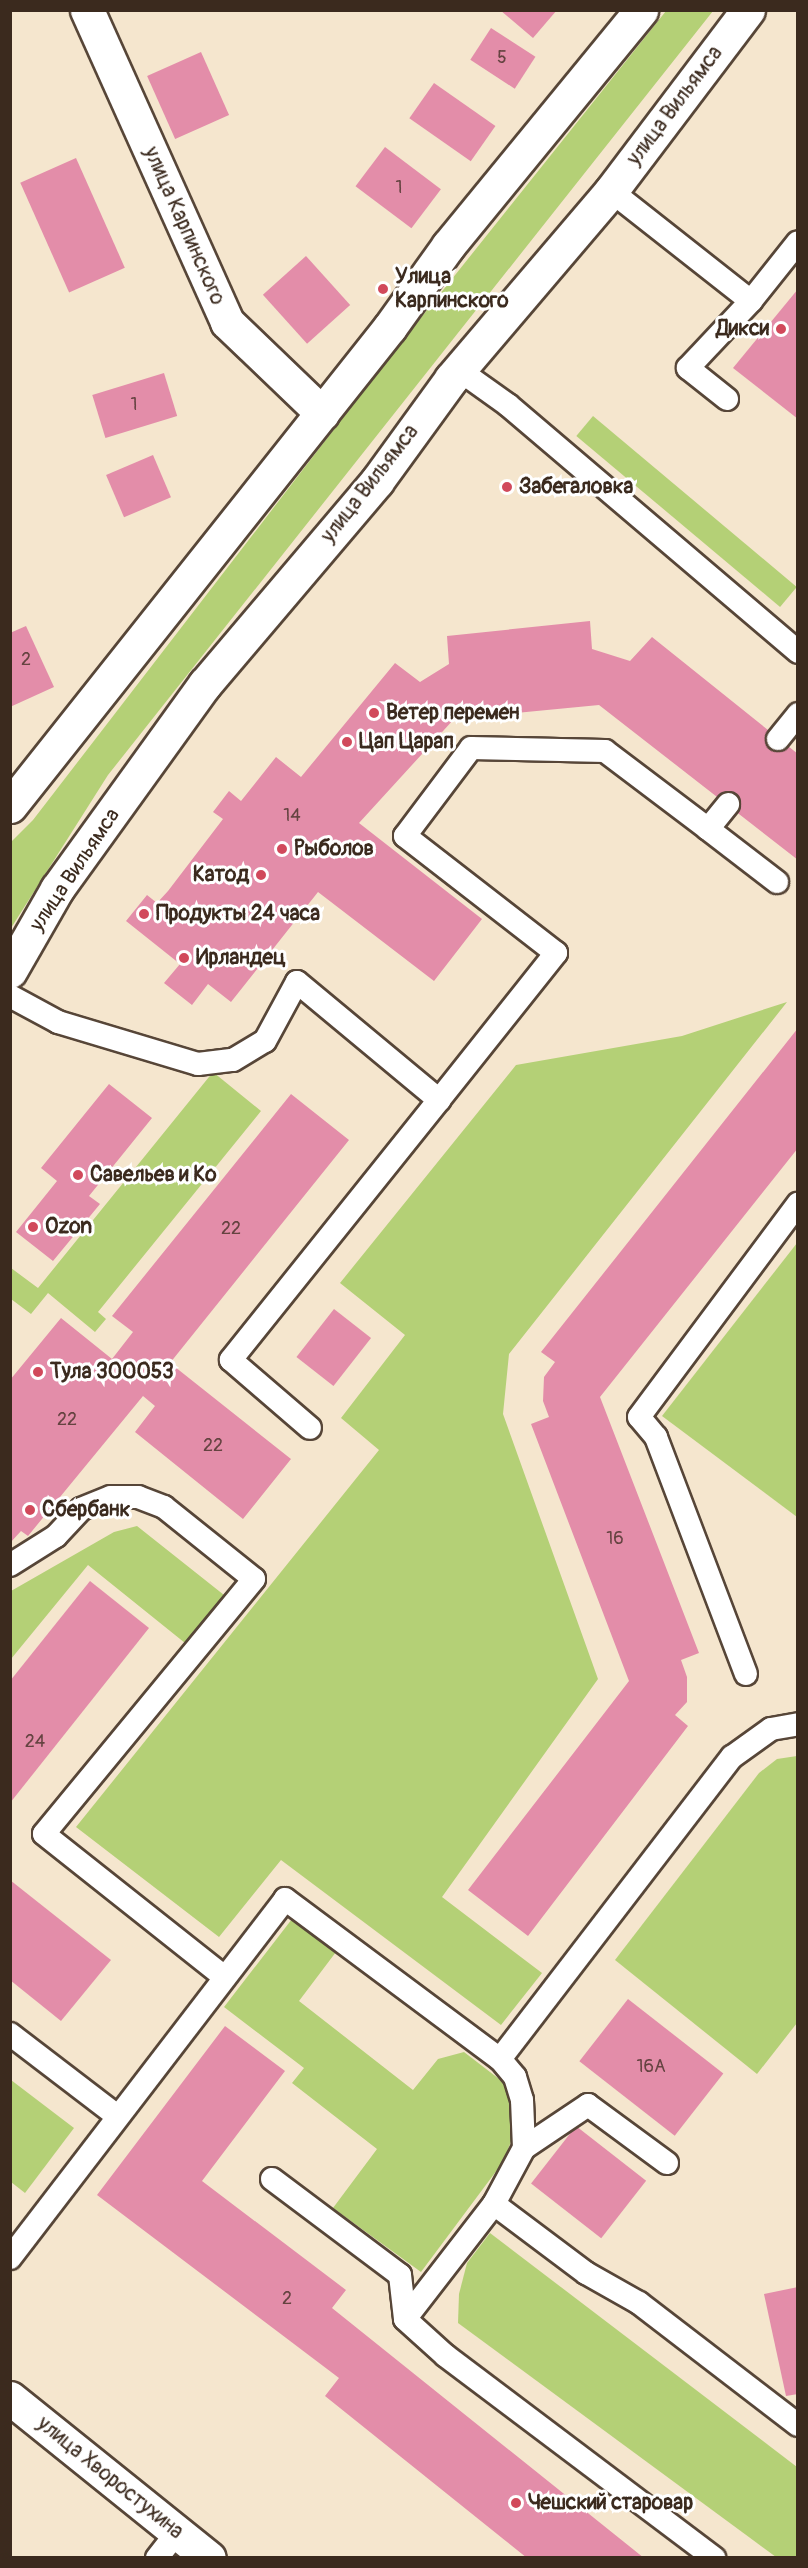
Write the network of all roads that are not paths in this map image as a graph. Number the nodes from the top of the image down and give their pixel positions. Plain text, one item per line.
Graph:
1 (87, 10) edge
2 (641, 10) edge
3 (748, 10) edge
4 (611, 191) junction
5 (798, 242) edge
6 (751, 301) junction
7 (459, 370) junction
8 (727, 399) dead end
9 (322, 413) junction
10 (798, 652) edge
11 (798, 714) edge
12 (778, 739) dead end
13 (728, 804) dead end
14 (10, 806) edge
15 (708, 828) junction
16 (777, 882) dead end
17 (10, 971) edge
18 (10, 996) edge
19 (439, 1100) junction
20 (798, 1204) edge
21 (310, 1428) dead end
22 (10, 1565) edge
23 (746, 1674) dead end
24 (798, 1724) edge
25 (223, 1976) junction
26 (10, 2034) edge
27 (500, 2059) junction
28 (116, 2115) junction
29 (524, 2148) junction
30 (667, 2163) dead end
31 (272, 2179) dead end
32 (494, 2204) junction
33 (10, 2258) edge
34 (405, 2319) junction
35 (10, 2397) edge
36 (798, 2425) edge
37 (167, 2545) edge
38 (209, 2558) edge
39 (714, 2558) edge

1 - 9 street, улица Карпинского
2 - 9 street
3 - 4 street, улица Вильямса
4 - 6 lane
4 - 7 street, улица Вильямса
5 - 6 lane
6 - 8 lane
7 - 10 lane
7 - 17 street, улица Вильямса
9 - 14 street
11 - 12 lane
13 - 15 lane
15 - 16 lane
15 - 19 lane
18 - 19 lane
19 - 21 lane
20 - 23 lane
22 - 25 lane
24 - 27 lane
25 - 27 lane
25 - 28 lane
26 - 28 lane
27 - 29 lane
28 - 33 lane
29 - 30 lane
29 - 32 lane
31 - 34 lane
32 - 34 lane
32 - 36 lane
34 - 39 lane
35 - 37 street, улица Хворостухина
37 - 38 street, улица Хворостухина

